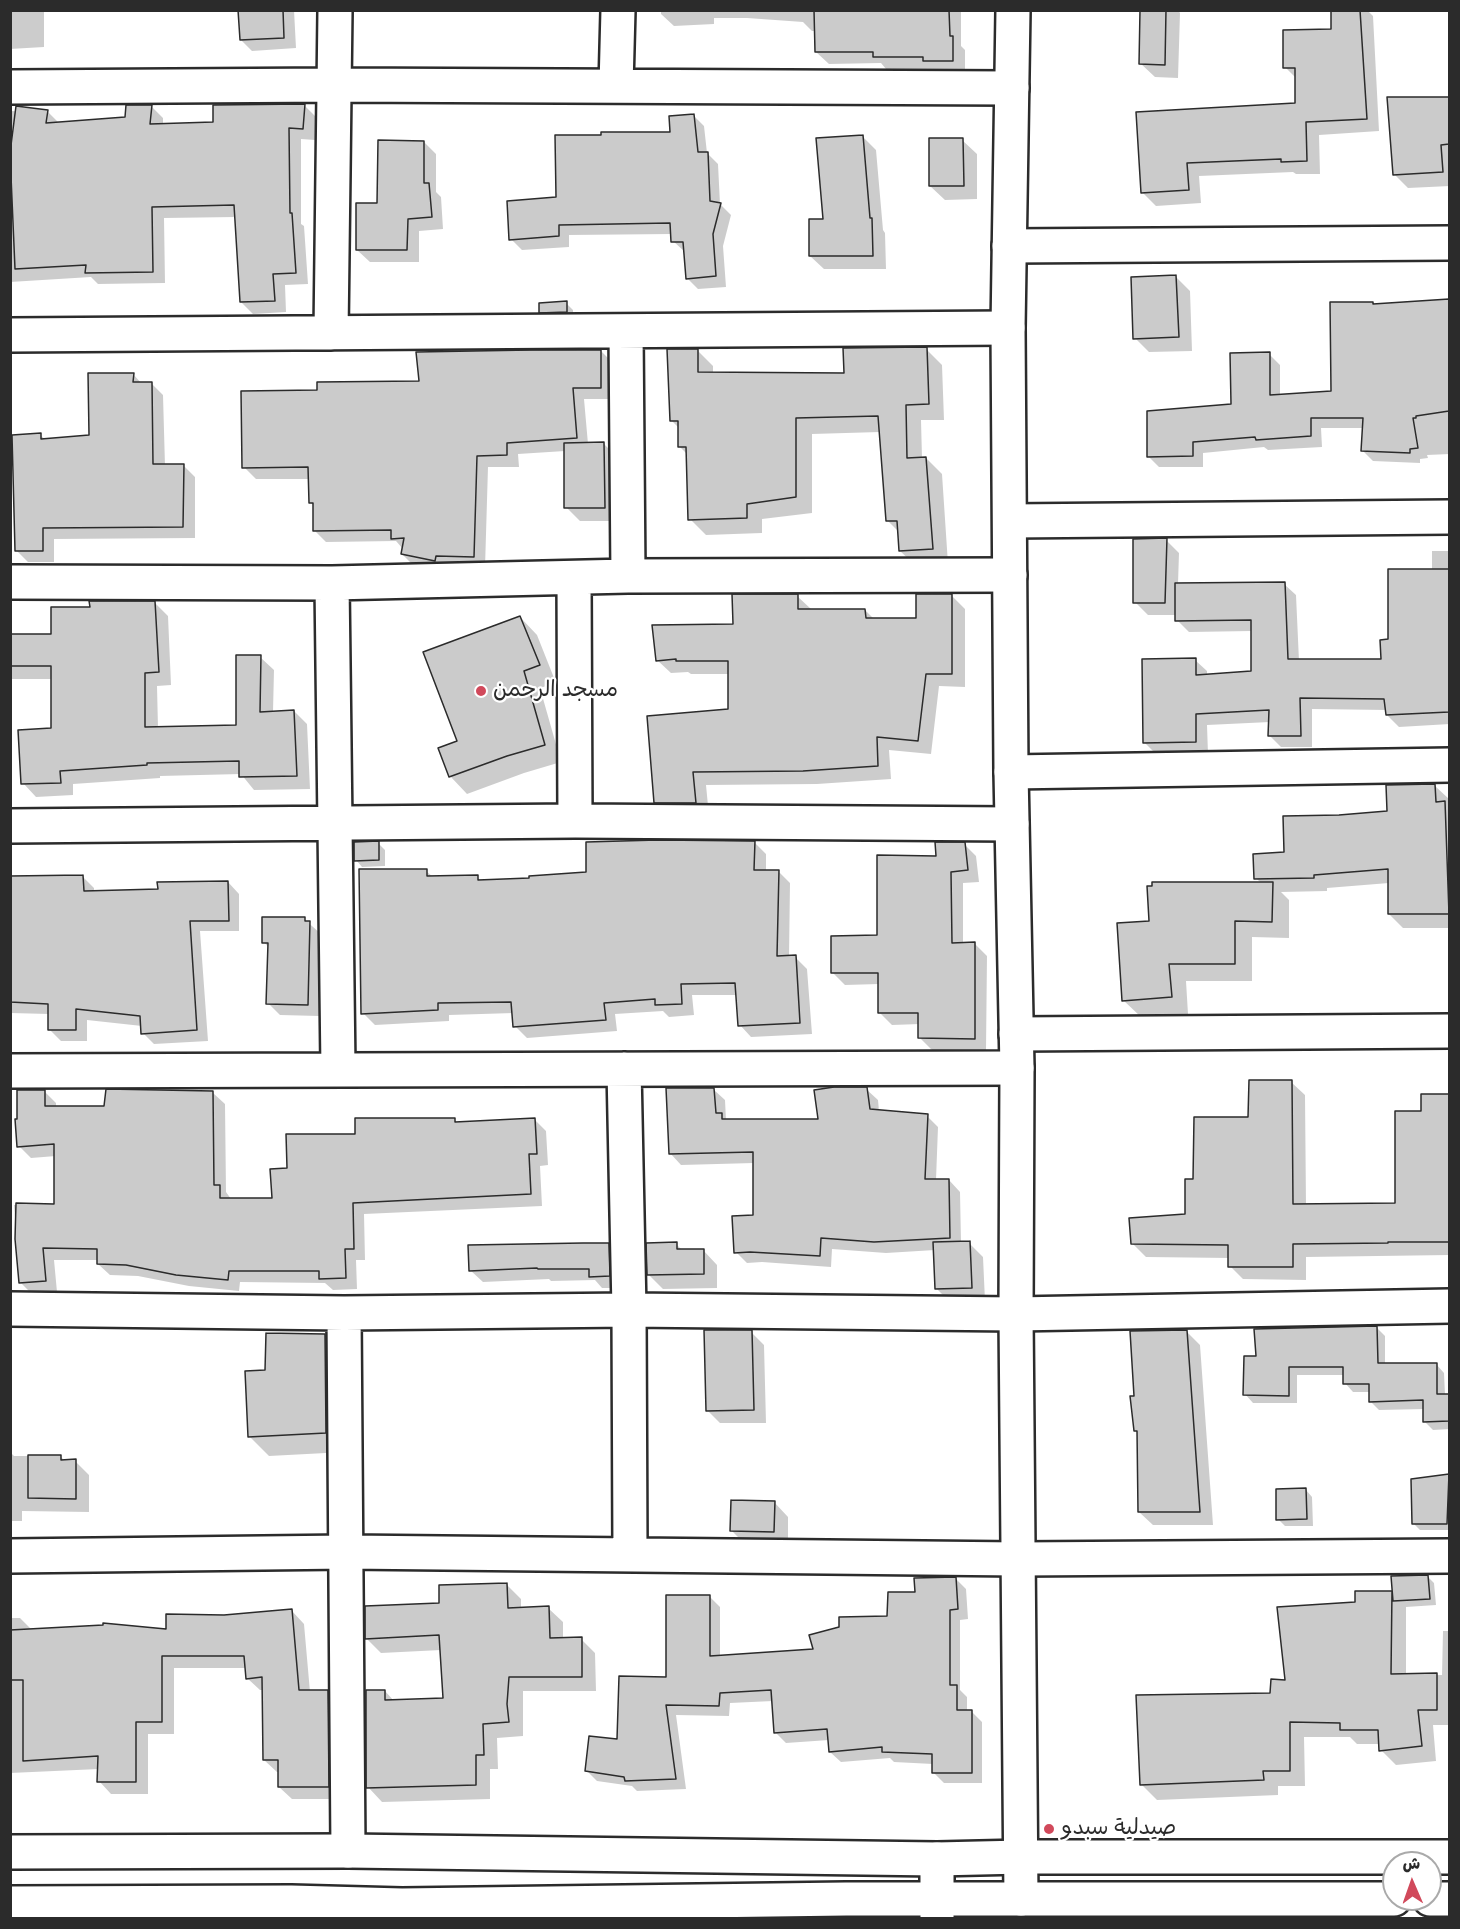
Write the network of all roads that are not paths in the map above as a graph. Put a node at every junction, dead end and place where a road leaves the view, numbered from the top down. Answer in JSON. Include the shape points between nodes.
{"nodes":[{"id":1,"x":335,"y":10,"type":"edge"},
{"id":2,"x":618,"y":10,"type":"edge"},
{"id":3,"x":1013,"y":10,"type":"edge"},
{"id":4,"x":335,"y":85,"type":"junction"},
{"id":5,"x":616,"y":86,"type":"junction"},
{"id":6,"x":10,"y":87,"type":"edge"},
{"id":7,"x":1012,"y":88,"type":"junction"},
{"id":8,"x":1449,"y":243,"type":"edge"},
{"id":9,"x":1009,"y":246,"type":"junction"},
{"id":10,"x":1008,"y":328,"type":"junction"},
{"id":11,"x":626,"y":331,"type":"junction"},
{"id":12,"x":331,"y":333,"type":"junction"},
{"id":13,"x":10,"y":335,"type":"edge"},
{"id":14,"x":1449,"y":517,"type":"edge"},
{"id":15,"x":1010,"y":521,"type":"junction"},
{"id":16,"x":1010,"y":575,"type":"junction"},
{"id":17,"x":628,"y":576,"type":"junction"},
{"id":18,"x":574,"y":578,"type":"junction"},
{"id":19,"x":10,"y":582,"type":"edge"},
{"id":20,"x":333,"y":583,"type":"junction"},
{"id":21,"x":1449,"y":765,"type":"edge"},
{"id":22,"x":1011,"y":772,"type":"junction"},
{"id":23,"x":575,"y":821,"type":"junction"},
{"id":24,"x":337,"y":822,"type":"junction"},
{"id":25,"x":1012,"y":824,"type":"junction"},
{"id":26,"x":10,"y":826,"type":"edge"},
{"id":27,"x":1449,"y":1031,"type":"edge"},
{"id":28,"x":1016,"y":1034,"type":"junction"},
{"id":29,"x":1017,"y":1068,"type":"junction"},
{"id":30,"x":338,"y":1069,"type":"junction"},
{"id":31,"x":624,"y":1069,"type":"junction"},
{"id":32,"x":10,"y":1071,"type":"edge"},
{"id":33,"x":1449,"y":1306,"type":"edge"},
{"id":34,"x":10,"y":1308,"type":"edge"},
{"id":35,"x":629,"y":1310,"type":"junction"},
{"id":36,"x":344,"y":1313,"type":"junction"},
{"id":37,"x":1016,"y":1314,"type":"junction"},
{"id":38,"x":347,"y":1552,"type":"junction"},
{"id":39,"x":630,"y":1554,"type":"junction"},
{"id":40,"x":1449,"y":1556,"type":"edge"},
{"id":41,"x":10,"y":1557,"type":"edge"},
{"id":42,"x":1019,"y":1559,"type":"junction"},
{"id":43,"x":348,"y":1851,"type":"junction"},
{"id":44,"x":10,"y":1852,"type":"edge"},
{"id":45,"x":1022,"y":1857,"type":"junction"},
{"id":46,"x":1449,"y":1857,"type":"edge"},
{"id":47,"x":937,"y":1859,"type":"junction"},
{"id":48,"x":1021,"y":1899,"type":"junction"},
{"id":49,"x":1382,"y":1899,"type":"edge"},
{"id":50,"x":10,"y":1903,"type":"edge"},
{"id":51,"x":937,"y":1910,"type":"edge"},
{"id":52,"x":402,"y":1912,"type":"edge"}],
"edges":[{"from":1,"to":4,"type":"street"},
{"from":2,"to":5,"type":"street"},
{"from":3,"to":7,"type":"street"},
{"from":4,"to":5,"type":"street"},
{"from":4,"to":6,"type":"street"},
{"from":4,"to":12,"type":"street"},
{"from":5,"to":7,"type":"street"},
{"from":7,"to":9,"type":"street"},
{"from":8,"to":9,"type":"street"},
{"from":9,"to":10,"type":"street"},
{"from":10,"to":11,"type":"street"},
{"from":10,"to":15,"type":"street"},
{"from":11,"to":12,"type":"street"},
{"from":11,"to":17,"type":"street"},
{"from":12,"to":13,"type":"street"},
{"from":14,"to":15,"type":"street"},
{"from":15,"to":16,"type":"street"},
{"from":16,"to":17,"type":"street"},
{"from":16,"to":22,"type":"street"},
{"from":17,"to":18,"type":"street"},
{"from":18,"to":20,"type":"street"},
{"from":18,"to":23,"type":"street"},
{"from":19,"to":20,"type":"street"},
{"from":20,"to":24,"type":"street"},
{"from":21,"to":22,"type":"street"},
{"from":22,"to":25,"type":"street"},
{"from":23,"to":24,"type":"street"},
{"from":23,"to":25,"type":"street"},
{"from":24,"to":26,"type":"street"},
{"from":24,"to":30,"type":"street"},
{"from":25,"to":28,"type":"street"},
{"from":27,"to":28,"type":"street"},
{"from":28,"to":29,"type":"street"},
{"from":29,"to":31,"type":"street"},
{"from":29,"to":37,"type":"street"},
{"from":30,"to":31,"type":"street"},
{"from":30,"to":32,"type":"street"},
{"from":31,"to":35,"type":"street"},
{"from":33,"to":37,"type":"street"},
{"from":34,"to":36,"type":"street"},
{"from":35,"to":36,"type":"street"},
{"from":35,"to":37,"type":"street"},
{"from":35,"to":39,"type":"street"},
{"from":36,"to":38,"type":"street"},
{"from":37,"to":42,"type":"street"},
{"from":38,"to":39,"type":"street"},
{"from":38,"to":41,"type":"street"},
{"from":38,"to":43,"type":"street"},
{"from":39,"to":42,"type":"street"},
{"from":40,"to":42,"type":"street"},
{"from":42,"to":45,"type":"street"},
{"from":43,"to":44,"type":"street"},
{"from":43,"to":47,"type":"street"},
{"from":45,"to":46,"type":"street"},
{"from":45,"to":47,"type":"street"},
{"from":45,"to":48,"type":"street"},
{"from":47,"to":51,"type":"street"},
{"from":48,"to":49,"type":"street"},
{"from":48,"to":51,"type":"street"},
{"from":50,"to":52,"type":"street","via":[[291,1902]]},
{"from":51,"to":52,"type":"street","via":[[846,1899]]}]}
